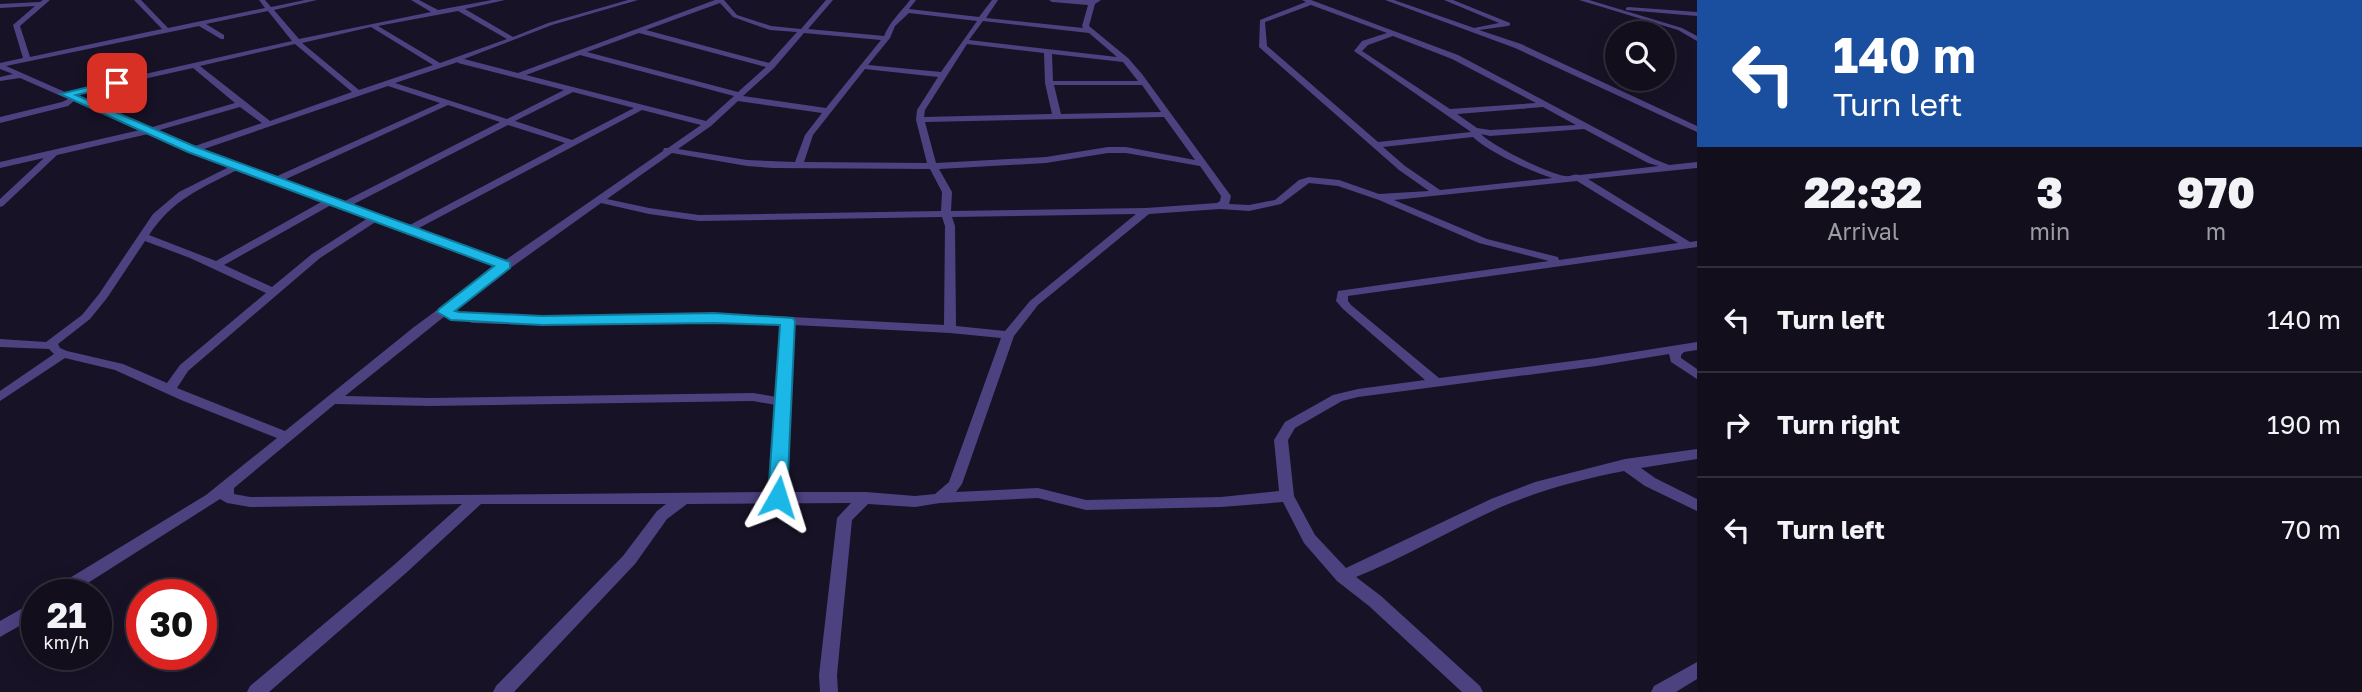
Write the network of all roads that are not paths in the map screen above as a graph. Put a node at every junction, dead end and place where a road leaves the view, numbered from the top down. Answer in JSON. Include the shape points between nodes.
{"nodes":[{"id":1,"x":137,"y":0,"type":"edge"},
{"id":2,"x":262,"y":0,"type":"edge"},
{"id":3,"x":314,"y":0,"type":"edge"},
{"id":4,"x":414,"y":0,"type":"edge"},
{"id":5,"x":502,"y":0,"type":"edge"},
{"id":6,"x":635,"y":0,"type":"edge"},
{"id":7,"x":721,"y":0,"type":"edge"},
{"id":8,"x":830,"y":0,"type":"edge"},
{"id":9,"x":913,"y":0,"type":"edge"},
{"id":10,"x":995,"y":0,"type":"edge"},
{"id":11,"x":1052,"y":0,"type":"edge"},
{"id":12,"x":1388,"y":0,"type":"edge"},
{"id":13,"x":1447,"y":0,"type":"edge"},
{"id":14,"x":1581,"y":0,"type":"edge"},
{"id":15,"x":44,"y":2,"type":"edge"},
{"id":16,"x":1095,"y":2,"type":"edge"},
{"id":17,"x":1308,"y":2,"type":"edge"},
{"id":18,"x":0,"y":6,"type":"edge"},
{"id":19,"x":271,"y":8,"type":"junction"},
{"id":20,"x":458,"y":8,"type":"junction"},
{"id":21,"x":1616,"y":9,"type":"junction"},
{"id":22,"x":436,"y":12,"type":"junction"},
{"id":23,"x":906,"y":12,"type":"junction"},
{"id":24,"x":1697,"y":13,"type":"edge"},
{"id":25,"x":980,"y":20,"type":"junction"},
{"id":26,"x":199,"y":23,"type":"junction"},
{"id":27,"x":372,"y":25,"type":"junction"},
{"id":28,"x":1471,"y":29,"type":"junction"},
{"id":29,"x":166,"y":30,"type":"junction"},
{"id":30,"x":640,"y":31,"type":"junction"},
{"id":31,"x":804,"y":32,"type":"junction"},
{"id":32,"x":1090,"y":32,"type":"junction"},
{"id":33,"x":1395,"y":33,"type":"junction"},
{"id":34,"x":221,"y":37,"type":"dead end"},
{"id":35,"x":512,"y":38,"type":"junction"},
{"id":36,"x":886,"y":38,"type":"junction"},
{"id":37,"x":1697,"y":39,"type":"edge"},
{"id":38,"x":966,"y":42,"type":"junction"},
{"id":39,"x":297,"y":43,"type":"junction"},
{"id":40,"x":1048,"y":52,"type":"junction"},
{"id":41,"x":582,"y":53,"type":"junction"},
{"id":42,"x":27,"y":58,"type":"junction"},
{"id":43,"x":1125,"y":60,"type":"junction"},
{"id":44,"x":453,"y":61,"type":"junction"},
{"id":45,"x":194,"y":65,"type":"junction"},
{"id":46,"x":438,"y":65,"type":"junction"},
{"id":47,"x":0,"y":66,"type":"edge"},
{"id":48,"x":771,"y":66,"type":"junction"},
{"id":49,"x":863,"y":67,"type":"junction"},
{"id":50,"x":21,"y":75,"type":"junction"},
{"id":51,"x":520,"y":75,"type":"junction"},
{"id":52,"x":944,"y":75,"type":"junction"},
{"id":53,"x":0,"y":79,"type":"edge"},
{"id":54,"x":387,"y":83,"type":"junction"},
{"id":55,"x":1049,"y":83,"type":"junction"},
{"id":56,"x":1143,"y":83,"type":"junction"},
{"id":57,"x":572,"y":89,"type":"junction"},
{"id":58,"x":358,"y":93,"type":"junction"},
{"id":59,"x":69,"y":96,"type":"junction"},
{"id":60,"x":738,"y":97,"type":"junction"},
{"id":61,"x":446,"y":103,"type":"junction"},
{"id":62,"x":241,"y":104,"type":"junction"},
{"id":63,"x":1544,"y":105,"type":"junction"},
{"id":64,"x":641,"y":107,"type":"junction"},
{"id":65,"x":828,"y":111,"type":"junction"},
{"id":66,"x":1449,"y":112,"type":"junction"},
{"id":67,"x":1168,"y":114,"type":"junction"},
{"id":68,"x":1057,"y":116,"type":"junction"},
{"id":69,"x":0,"y":120,"type":"edge"},
{"id":70,"x":920,"y":120,"type":"junction"},
{"id":71,"x":508,"y":122,"type":"junction"},
{"id":72,"x":269,"y":124,"type":"junction"},
{"id":73,"x":708,"y":124,"type":"junction"},
{"id":74,"x":1585,"y":127,"type":"junction"},
{"id":75,"x":1697,"y":128,"type":"edge"},
{"id":76,"x":148,"y":131,"type":"junction"},
{"id":77,"x":1476,"y":132,"type":"junction"},
{"id":78,"x":570,"y":142,"type":"junction"},
{"id":79,"x":1377,"y":145,"type":"junction"},
{"id":80,"x":192,"y":150,"type":"junction"},
{"id":81,"x":667,"y":150,"type":"junction"},
{"id":82,"x":54,"y":154,"type":"junction"},
{"id":83,"x":932,"y":164,"type":"junction"},
{"id":84,"x":1202,"y":164,"type":"junction"},
{"id":85,"x":0,"y":165,"type":"edge"},
{"id":86,"x":799,"y":165,"type":"junction"},
{"id":87,"x":1697,"y":165,"type":"edge"},
{"id":88,"x":237,"y":166,"type":"junction"},
{"id":89,"x":1672,"y":166,"type":"junction"},
{"id":90,"x":1571,"y":178,"type":"junction"},
{"id":91,"x":277,"y":180,"type":"junction"},
{"id":92,"x":1439,"y":194,"type":"junction"},
{"id":93,"x":1378,"y":197,"type":"junction"},
{"id":94,"x":332,"y":200,"type":"junction"},
{"id":95,"x":600,"y":200,"type":"junction"},
{"id":96,"x":0,"y":205,"type":"edge"},
{"id":97,"x":345,"y":205,"type":"junction"},
{"id":98,"x":1220,"y":206,"type":"junction"},
{"id":99,"x":946,"y":214,"type":"junction"},
{"id":100,"x":1131,"y":216,"type":"junction"},
{"id":101,"x":377,"y":217,"type":"junction"},
{"id":102,"x":409,"y":229,"type":"junction"},
{"id":103,"x":144,"y":237,"type":"junction"},
{"id":104,"x":1694,"y":247,"type":"edge"},
{"id":105,"x":1565,"y":261,"type":"junction"},
{"id":106,"x":217,"y":265,"type":"junction"},
{"id":107,"x":505,"y":265,"type":"junction"},
{"id":108,"x":274,"y":292,"type":"junction"},
{"id":109,"x":451,"y":315,"type":"junction"},
{"id":110,"x":788,"y":321,"type":"junction"},
{"id":111,"x":950,"y":329,"type":"junction"},
{"id":112,"x":1008,"y":335,"type":"junction"},
{"id":113,"x":0,"y":343,"type":"edge"},
{"id":114,"x":1697,"y":346,"type":"edge"},
{"id":115,"x":1680,"y":349,"type":"junction"},
{"id":116,"x":58,"y":350,"type":"junction"},
{"id":117,"x":1697,"y":375,"type":"edge"},
{"id":118,"x":1436,"y":383,"type":"junction"},
{"id":119,"x":170,"y":388,"type":"junction"},
{"id":120,"x":0,"y":397,"type":"edge"},
{"id":121,"x":331,"y":400,"type":"junction"},
{"id":122,"x":781,"y":402,"type":"junction"},
{"id":123,"x":287,"y":437,"type":"junction"},
{"id":124,"x":1697,"y":454,"type":"edge"},
{"id":125,"x":1625,"y":464,"type":"junction"},
{"id":126,"x":231,"y":494,"type":"junction"},
{"id":127,"x":1287,"y":496,"type":"junction"},
{"id":128,"x":778,"y":497,"type":"junction"},
{"id":129,"x":866,"y":497,"type":"junction"},
{"id":130,"x":684,"y":498,"type":"junction"},
{"id":131,"x":940,"y":498,"type":"junction"},
{"id":132,"x":476,"y":500,"type":"junction"},
{"id":133,"x":1697,"y":506,"type":"edge"},
{"id":134,"x":1343,"y":576,"type":"junction"},
{"id":135,"x":82,"y":579,"type":"edge"},
{"id":136,"x":21,"y":617,"type":"edge"},
{"id":137,"x":0,"y":629,"type":"edge"},
{"id":138,"x":1697,"y":670,"type":"edge"},
{"id":139,"x":256,"y":692,"type":"edge"},
{"id":140,"x":502,"y":692,"type":"edge"},
{"id":141,"x":829,"y":692,"type":"edge"},
{"id":142,"x":1474,"y":692,"type":"edge"},
{"id":143,"x":1660,"y":692,"type":"edge"}],
"edges":[{"from":1,"to":29,"type":"street"},
{"from":2,"to":19,"type":"street"},
{"from":3,"to":19,"type":"street"},
{"from":4,"to":22,"type":"street"},
{"from":5,"to":20,"type":"street"},
{"from":6,"to":35,"type":"street"},
{"from":7,"to":30,"type":"street"},
{"from":7,"to":31,"type":"street","via":[[735,16],[756,25]]},
{"from":8,"to":31,"type":"street"},
{"from":9,"to":23,"type":"street"},
{"from":10,"to":25,"type":"street"},
{"from":11,"to":16,"type":"street"},
{"from":12,"to":28,"type":"street"},
{"from":13,"to":28,"type":"street","via":[[1508,24]]},
{"from":14,"to":21,"type":"street"},
{"from":15,"to":18,"type":"street"},
{"from":15,"to":42,"type":"street","via":[[16,25]]},
{"from":16,"to":32,"type":"street","via":[[1085,19]]},
{"from":17,"to":33,"type":"street"},
{"from":17,"to":79,"type":"street","via":[[1262,21],[1262,47]]},
{"from":19,"to":26,"type":"street"},
{"from":19,"to":39,"type":"street"},
{"from":20,"to":22,"type":"street"},
{"from":20,"to":35,"type":"street"},
{"from":21,"to":24,"type":"street"},
{"from":21,"to":37,"type":"street"},
{"from":22,"to":27,"type":"street"},
{"from":23,"to":25,"type":"street"},
{"from":23,"to":36,"type":"street"},
{"from":25,"to":32,"type":"street"},
{"from":25,"to":38,"type":"street"},
{"from":26,"to":29,"type":"street"},
{"from":26,"to":34,"type":"street"},
{"from":27,"to":39,"type":"street"},
{"from":27,"to":46,"type":"street"},
{"from":28,"to":75,"type":"street"},
{"from":29,"to":42,"type":"street"},
{"from":30,"to":41,"type":"street"},
{"from":30,"to":48,"type":"street"},
{"from":31,"to":36,"type":"street"},
{"from":31,"to":48,"type":"street"},
{"from":32,"to":43,"type":"street"},
{"from":33,"to":63,"type":"street","via":[[1455,57]]},
{"from":33,"to":66,"type":"street","via":[[1364,43],[1358,51]]},
{"from":35,"to":44,"type":"street"},
{"from":36,"to":49,"type":"street"},
{"from":38,"to":40,"type":"street"},
{"from":38,"to":52,"type":"street"},
{"from":39,"to":45,"type":"street"},
{"from":39,"to":58,"type":"street"},
{"from":40,"to":43,"type":"street"},
{"from":40,"to":55,"type":"street"},
{"from":41,"to":51,"type":"street"},
{"from":41,"to":60,"type":"street"},
{"from":42,"to":47,"type":"street"},
{"from":43,"to":56,"type":"street"},
{"from":44,"to":46,"type":"street"},
{"from":44,"to":51,"type":"street"},
{"from":45,"to":59,"type":"street"},
{"from":45,"to":62,"type":"street"},
{"from":46,"to":54,"type":"street"},
{"from":47,"to":50,"type":"street"},
{"from":48,"to":60,"type":"street"},
{"from":49,"to":52,"type":"street"},
{"from":49,"to":65,"type":"street"},
{"from":50,"to":53,"type":"street"},
{"from":50,"to":59,"type":"street"},
{"from":51,"to":57,"type":"street"},
{"from":52,"to":70,"type":"street","via":[[921,110]]},
{"from":54,"to":58,"type":"street"},
{"from":54,"to":61,"type":"street"},
{"from":55,"to":56,"type":"street"},
{"from":55,"to":68,"type":"street"},
{"from":56,"to":67,"type":"street"},
{"from":57,"to":64,"type":"street"},
{"from":57,"to":71,"type":"street"},
{"from":58,"to":72,"type":"street"},
{"from":59,"to":69,"type":"street","via":[[65,104]]},
{"from":59,"to":76,"type":"street"},
{"from":60,"to":65,"type":"street"},
{"from":60,"to":73,"type":"street"},
{"from":61,"to":71,"type":"street"},
{"from":61,"to":91,"type":"street"},
{"from":62,"to":72,"type":"street"},
{"from":62,"to":76,"type":"street"},
{"from":63,"to":66,"type":"street"},
{"from":63,"to":74,"type":"street"},
{"from":64,"to":73,"type":"street"},
{"from":64,"to":78,"type":"street"},
{"from":65,"to":86,"type":"street","via":[[809,135]]},
{"from":66,"to":77,"type":"street"},
{"from":67,"to":68,"type":"street"},
{"from":67,"to":84,"type":"street"},
{"from":68,"to":70,"type":"street"},
{"from":70,"to":83,"type":"street"},
{"from":71,"to":78,"type":"street"},
{"from":71,"to":97,"type":"street"},
{"from":72,"to":80,"type":"street"},
{"from":73,"to":81,"type":"street"},
{"from":74,"to":77,"type":"street"},
{"from":74,"to":89,"type":"street","via":[[1651,161]]},
{"from":76,"to":80,"type":"street"},
{"from":76,"to":82,"type":"street"},
{"from":77,"to":79,"type":"street"},
{"from":77,"to":90,"type":"street","via":[[1483,141],[1537,170]]},
{"from":78,"to":102,"type":"street"},
{"from":79,"to":92,"type":"street"},
{"from":80,"to":88,"type":"street"},
{"from":81,"to":86,"type":"street","via":[[747,163]]},
{"from":81,"to":95,"type":"street"},
{"from":82,"to":85,"type":"street"},
{"from":82,"to":96,"type":"street"},
{"from":83,"to":84,"type":"street","via":[[1028,162],[1126,150]]},
{"from":83,"to":86,"type":"street"},
{"from":83,"to":99,"type":"street","via":[[947,192]]},
{"from":84,"to":98,"type":"street","via":[[1226,196]]},
{"from":87,"to":89,"type":"street"},
{"from":88,"to":91,"type":"street"},
{"from":88,"to":103,"type":"street","via":[[182,194],[157,216]]},
{"from":89,"to":90,"type":"street"},
{"from":90,"to":92,"type":"street"},
{"from":90,"to":104,"type":"street"},
{"from":91,"to":94,"type":"street"},
{"from":92,"to":93,"type":"street"},
{"from":93,"to":98,"type":"street","via":[[1339,183],[1309,180],[1278,202],[1248,208]]},
{"from":93,"to":105,"type":"street","via":[[1483,241]]},
{"from":94,"to":97,"type":"street"},
{"from":94,"to":106,"type":"street"},
{"from":95,"to":99,"type":"street","via":[[699,218]]},
{"from":95,"to":107,"type":"street"},
{"from":97,"to":101,"type":"street"},
{"from":98,"to":100,"type":"street"},
{"from":99,"to":100,"type":"street"},
{"from":99,"to":111,"type":"street","via":[[950,226]]},
{"from":100,"to":112,"type":"street","via":[[1034,303]]},
{"from":101,"to":102,"type":"street"},
{"from":101,"to":108,"type":"street","via":[[316,256]]},
{"from":102,"to":107,"type":"street"},
{"from":103,"to":106,"type":"street"},
{"from":103,"to":116,"type":"street","via":[[86,317],[51,343]]},
{"from":104,"to":105,"type":"street"},
{"from":105,"to":118,"type":"street","via":[[1340,295],[1347,307]]},
{"from":106,"to":108,"type":"street"},
{"from":107,"to":109,"type":"street"},
{"from":108,"to":119,"type":"street","via":[[184,368]]},
{"from":109,"to":110,"type":"street","via":[[542,321]]},
{"from":109,"to":121,"type":"street","via":[[433,320]]},
{"from":110,"to":111,"type":"street"},
{"from":110,"to":122,"type":"street"},
{"from":111,"to":112,"type":"street"},
{"from":112,"to":131,"type":"street","via":[[955,484]]},
{"from":113,"to":116,"type":"street"},
{"from":114,"to":115,"type":"street"},
{"from":115,"to":117,"type":"street","via":[[1675,359]]},
{"from":115,"to":118,"type":"street"},
{"from":116,"to":119,"type":"street","via":[[119,367]]},
{"from":116,"to":120,"type":"street"},
{"from":118,"to":127,"type":"street","via":[[1338,398],[1290,425],[1281,440]]},
{"from":119,"to":123,"type":"street"},
{"from":121,"to":122,"type":"street","via":[[753,397]]},
{"from":121,"to":123,"type":"street"},
{"from":122,"to":128,"type":"street"},
{"from":123,"to":126,"type":"street"},
{"from":124,"to":125,"type":"street"},
{"from":125,"to":133,"type":"street"},
{"from":125,"to":134,"type":"street","via":[[1518,494]]},
{"from":126,"to":132,"type":"street"},
{"from":126,"to":135,"type":"street","via":[[196,509]]},
{"from":127,"to":131,"type":"street","via":[[1086,505],[1038,494]]},
{"from":127,"to":134,"type":"street","via":[[1309,539]]},
{"from":128,"to":129,"type":"street"},
{"from":128,"to":130,"type":"street"},
{"from":129,"to":131,"type":"street"},
{"from":129,"to":141,"type":"street","via":[[845,518]]},
{"from":130,"to":132,"type":"street"},
{"from":130,"to":140,"type":"street","via":[[663,515],[629,560]]},
{"from":132,"to":139,"type":"street"},
{"from":134,"to":142,"type":"street"},
{"from":136,"to":137,"type":"street"},
{"from":138,"to":143,"type":"street"}]}
